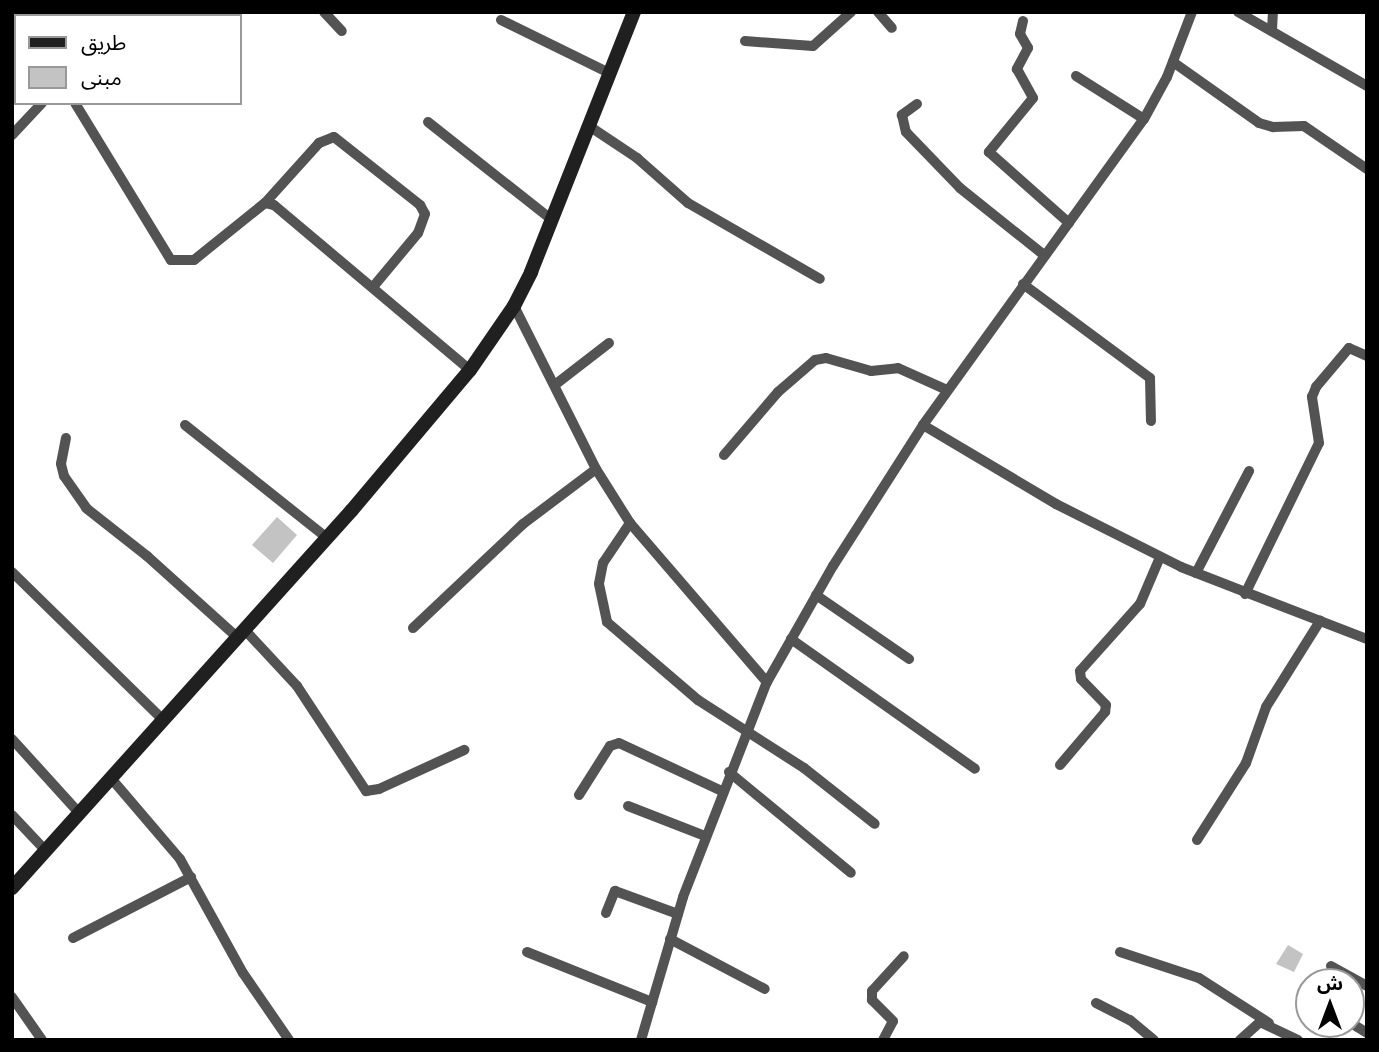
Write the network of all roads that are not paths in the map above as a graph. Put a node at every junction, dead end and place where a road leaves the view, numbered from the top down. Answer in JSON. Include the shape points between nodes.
{"nodes":[{"id":1,"x":324,"y":12,"type":"edge"},
{"id":2,"x":634,"y":12,"type":"edge"},
{"id":3,"x":850,"y":12,"type":"edge"},
{"id":4,"x":877,"y":12,"type":"edge"},
{"id":5,"x":1192,"y":12,"type":"edge"},
{"id":6,"x":1238,"y":12,"type":"edge"},
{"id":7,"x":1273,"y":12,"type":"edge"},
{"id":8,"x":501,"y":20,"type":"dead end"},
{"id":9,"x":1023,"y":20,"type":"dead end"},
{"id":10,"x":892,"y":28,"type":"dead end"},
{"id":11,"x":1272,"y":30,"type":"junction"},
{"id":12,"x":342,"y":31,"type":"dead end"},
{"id":13,"x":745,"y":41,"type":"dead end"},
{"id":14,"x":1173,"y":62,"type":"junction"},
{"id":15,"x":609,"y":74,"type":"junction"},
{"id":16,"x":1076,"y":76,"type":"dead end"},
{"id":17,"x":1367,"y":86,"type":"edge"},
{"id":18,"x":917,"y":104,"type":"dead end"},
{"id":19,"x":40,"y":105,"type":"edge"},
{"id":20,"x":76,"y":105,"type":"edge"},
{"id":21,"x":1144,"y":119,"type":"junction"},
{"id":22,"x":428,"y":122,"type":"dead end"},
{"id":23,"x":589,"y":127,"type":"junction"},
{"id":24,"x":12,"y":135,"type":"edge"},
{"id":25,"x":1367,"y":169,"type":"edge"},
{"id":26,"x":265,"y":203,"type":"junction"},
{"id":27,"x":552,"y":220,"type":"junction"},
{"id":28,"x":1069,"y":223,"type":"junction"},
{"id":29,"x":1044,"y":255,"type":"junction"},
{"id":30,"x":820,"y":279,"type":"dead end"},
{"id":31,"x":1023,"y":284,"type":"junction"},
{"id":32,"x":373,"y":287,"type":"junction"},
{"id":33,"x":514,"y":306,"type":"junction"},
{"id":34,"x":608,"y":343,"type":"dead end"},
{"id":35,"x":1367,"y":356,"type":"edge"},
{"id":36,"x":470,"y":370,"type":"junction"},
{"id":37,"x":556,"y":384,"type":"junction"},
{"id":38,"x":947,"y":390,"type":"junction"},
{"id":39,"x":1151,"y":421,"type":"dead end"},
{"id":40,"x":185,"y":425,"type":"dead end"},
{"id":41,"x":923,"y":425,"type":"junction"},
{"id":42,"x":66,"y":439,"type":"dead end"},
{"id":43,"x":724,"y":455,"type":"dead end"},
{"id":44,"x":596,"y":469,"type":"junction"},
{"id":45,"x":1248,"y":471,"type":"dead end"},
{"id":46,"x":630,"y":523,"type":"junction"},
{"id":47,"x":327,"y":538,"type":"junction"},
{"id":48,"x":1160,"y":557,"type":"junction"},
{"id":49,"x":12,"y":572,"type":"edge"},
{"id":50,"x":1196,"y":573,"type":"junction"},
{"id":51,"x":1245,"y":594,"type":"junction"},
{"id":52,"x":816,"y":595,"type":"junction"},
{"id":53,"x":1320,"y":621,"type":"junction"},
{"id":54,"x":414,"y":628,"type":"dead end"},
{"id":55,"x":240,"y":633,"type":"junction"},
{"id":56,"x":791,"y":639,"type":"junction"},
{"id":57,"x":1367,"y":639,"type":"edge"},
{"id":58,"x":909,"y":659,"type":"dead end"},
{"id":59,"x":767,"y":682,"type":"junction"},
{"id":60,"x":162,"y":719,"type":"junction"},
{"id":61,"x":747,"y":729,"type":"junction"},
{"id":62,"x":12,"y":739,"type":"edge"},
{"id":63,"x":464,"y":750,"type":"dead end"},
{"id":64,"x":1059,"y":765,"type":"dead end"},
{"id":65,"x":975,"y":769,"type":"dead end"},
{"id":66,"x":729,"y":772,"type":"junction"},
{"id":67,"x":110,"y":777,"type":"junction"},
{"id":68,"x":722,"y":791,"type":"junction"},
{"id":69,"x":579,"y":795,"type":"dead end"},
{"id":70,"x":628,"y":806,"type":"dead end"},
{"id":71,"x":79,"y":813,"type":"junction"},
{"id":72,"x":12,"y":815,"type":"edge"},
{"id":73,"x":875,"y":824,"type":"dead end"},
{"id":74,"x":705,"y":836,"type":"junction"},
{"id":75,"x":1196,"y":840,"type":"dead end"},
{"id":76,"x":46,"y":851,"type":"junction"},
{"id":77,"x":851,"y":873,"type":"dead end"},
{"id":78,"x":191,"y":877,"type":"junction"},
{"id":79,"x":12,"y":888,"type":"edge"},
{"id":80,"x":606,"y":914,"type":"dead end"},
{"id":81,"x":678,"y":914,"type":"junction"},
{"id":82,"x":73,"y":938,"type":"dead end"},
{"id":83,"x":670,"y":939,"type":"junction"},
{"id":84,"x":527,"y":952,"type":"dead end"},
{"id":85,"x":1120,"y":952,"type":"dead end"},
{"id":86,"x":904,"y":956,"type":"dead end"},
{"id":87,"x":1331,"y":966,"type":"dead end"},
{"id":88,"x":1367,"y":986,"type":"edge"},
{"id":89,"x":765,"y":989,"type":"dead end"},
{"id":90,"x":12,"y":996,"type":"edge"},
{"id":91,"x":652,"y":1002,"type":"junction"},
{"id":92,"x":1096,"y":1003,"type":"dead end"},
{"id":93,"x":1269,"y":1023,"type":"junction"},
{"id":94,"x":42,"y":1040,"type":"edge"},
{"id":95,"x":289,"y":1040,"type":"edge"},
{"id":96,"x":641,"y":1040,"type":"edge"},
{"id":97,"x":883,"y":1040,"type":"edge"},
{"id":98,"x":1154,"y":1040,"type":"edge"},
{"id":99,"x":1240,"y":1040,"type":"edge"},
{"id":100,"x":1298,"y":1040,"type":"edge"}],
"edges":[{"from":1,"to":12,"type":"street"},
{"from":2,"to":15,"type":"main road"},
{"from":3,"to":13,"type":"street","via":[[813,46]]},
{"from":4,"to":10,"type":"street"},
{"from":5,"to":14,"type":"street"},
{"from":6,"to":11,"type":"street"},
{"from":7,"to":11,"type":"street"},
{"from":8,"to":15,"type":"street"},
{"from":9,"to":28,"type":"street","via":[[1020,34],[1028,48],[1017,69],[1033,98],[989,152]]},
{"from":11,"to":17,"type":"street"},
{"from":14,"to":21,"type":"street"},
{"from":14,"to":25,"type":"street","via":[[1259,123],[1304,126]]},
{"from":15,"to":23,"type":"main road"},
{"from":16,"to":21,"type":"street"},
{"from":18,"to":29,"type":"street","via":[[902,115],[906,132],[960,188]]},
{"from":19,"to":24,"type":"street"},
{"from":20,"to":26,"type":"street","via":[[171,260],[194,260]]},
{"from":21,"to":28,"type":"street"},
{"from":22,"to":27,"type":"street"},
{"from":23,"to":27,"type":"main road"},
{"from":23,"to":30,"type":"street","via":[[637,159],[688,203]]},
{"from":26,"to":32,"type":"street","via":[[284,210]]},
{"from":26,"to":32,"type":"street","via":[[319,143],[334,136],[420,205],[425,214],[418,233]]},
{"from":27,"to":33,"type":"main road"},
{"from":28,"to":29,"type":"street"},
{"from":29,"to":31,"type":"street"},
{"from":31,"to":38,"type":"street"},
{"from":31,"to":39,"type":"street","via":[[1150,378]]},
{"from":32,"to":36,"type":"street"},
{"from":33,"to":36,"type":"main road"},
{"from":33,"to":37,"type":"street"},
{"from":34,"to":37,"type":"street"},
{"from":35,"to":51,"type":"street","via":[[1349,348],[1316,387],[1312,397],[1319,443]]},
{"from":36,"to":47,"type":"main road"},
{"from":37,"to":44,"type":"street"},
{"from":38,"to":41,"type":"street"},
{"from":38,"to":43,"type":"street","via":[[898,368],[871,371],[826,358],[815,360],[778,391]]},
{"from":40,"to":47,"type":"street"},
{"from":41,"to":48,"type":"street","via":[[1056,504]]},
{"from":41,"to":52,"type":"street"},
{"from":42,"to":55,"type":"street","via":[[61,464],[64,476],[86,508]]},
{"from":44,"to":46,"type":"street"},
{"from":44,"to":54,"type":"street","via":[[523,524]]},
{"from":45,"to":50,"type":"street"},
{"from":46,"to":59,"type":"street"},
{"from":46,"to":61,"type":"street","via":[[603,563],[599,584],[607,622],[698,700]]},
{"from":47,"to":55,"type":"main road"},
{"from":48,"to":50,"type":"street"},
{"from":48,"to":64,"type":"street","via":[[1139,604],[1080,671],[1081,679],[1106,705],[1105,712]]},
{"from":49,"to":60,"type":"street"},
{"from":50,"to":51,"type":"street"},
{"from":51,"to":53,"type":"street"},
{"from":52,"to":56,"type":"street"},
{"from":52,"to":58,"type":"street"},
{"from":53,"to":57,"type":"street"},
{"from":53,"to":75,"type":"street","via":[[1266,707],[1246,763]]},
{"from":55,"to":60,"type":"main road"},
{"from":55,"to":63,"type":"street","via":[[297,686],[366,791]]},
{"from":56,"to":59,"type":"street"},
{"from":56,"to":65,"type":"street"},
{"from":59,"to":61,"type":"street"},
{"from":60,"to":67,"type":"main road"},
{"from":61,"to":66,"type":"street"},
{"from":61,"to":73,"type":"street"},
{"from":62,"to":71,"type":"street"},
{"from":66,"to":68,"type":"street"},
{"from":66,"to":77,"type":"street"},
{"from":67,"to":71,"type":"main road"},
{"from":67,"to":78,"type":"street"},
{"from":68,"to":69,"type":"street","via":[[619,743],[610,746]]},
{"from":68,"to":74,"type":"street"},
{"from":70,"to":74,"type":"street"},
{"from":71,"to":76,"type":"main road"},
{"from":72,"to":76,"type":"street"},
{"from":74,"to":81,"type":"street"},
{"from":76,"to":79,"type":"main road"},
{"from":78,"to":82,"type":"street"},
{"from":78,"to":95,"type":"street","via":[[243,974]]},
{"from":80,"to":81,"type":"street","via":[[615,891]]},
{"from":81,"to":83,"type":"street"},
{"from":83,"to":89,"type":"street"},
{"from":83,"to":91,"type":"street"},
{"from":84,"to":91,"type":"street"},
{"from":85,"to":93,"type":"street","via":[[1199,978]]},
{"from":86,"to":97,"type":"street","via":[[872,991],[872,1000],[893,1021]]},
{"from":87,"to":88,"type":"street"},
{"from":90,"to":94,"type":"street"},
{"from":91,"to":96,"type":"street"},
{"from":92,"to":98,"type":"street"},
{"from":93,"to":99,"type":"street","via":[[1251,1027]]},
{"from":93,"to":100,"type":"street"}]}
